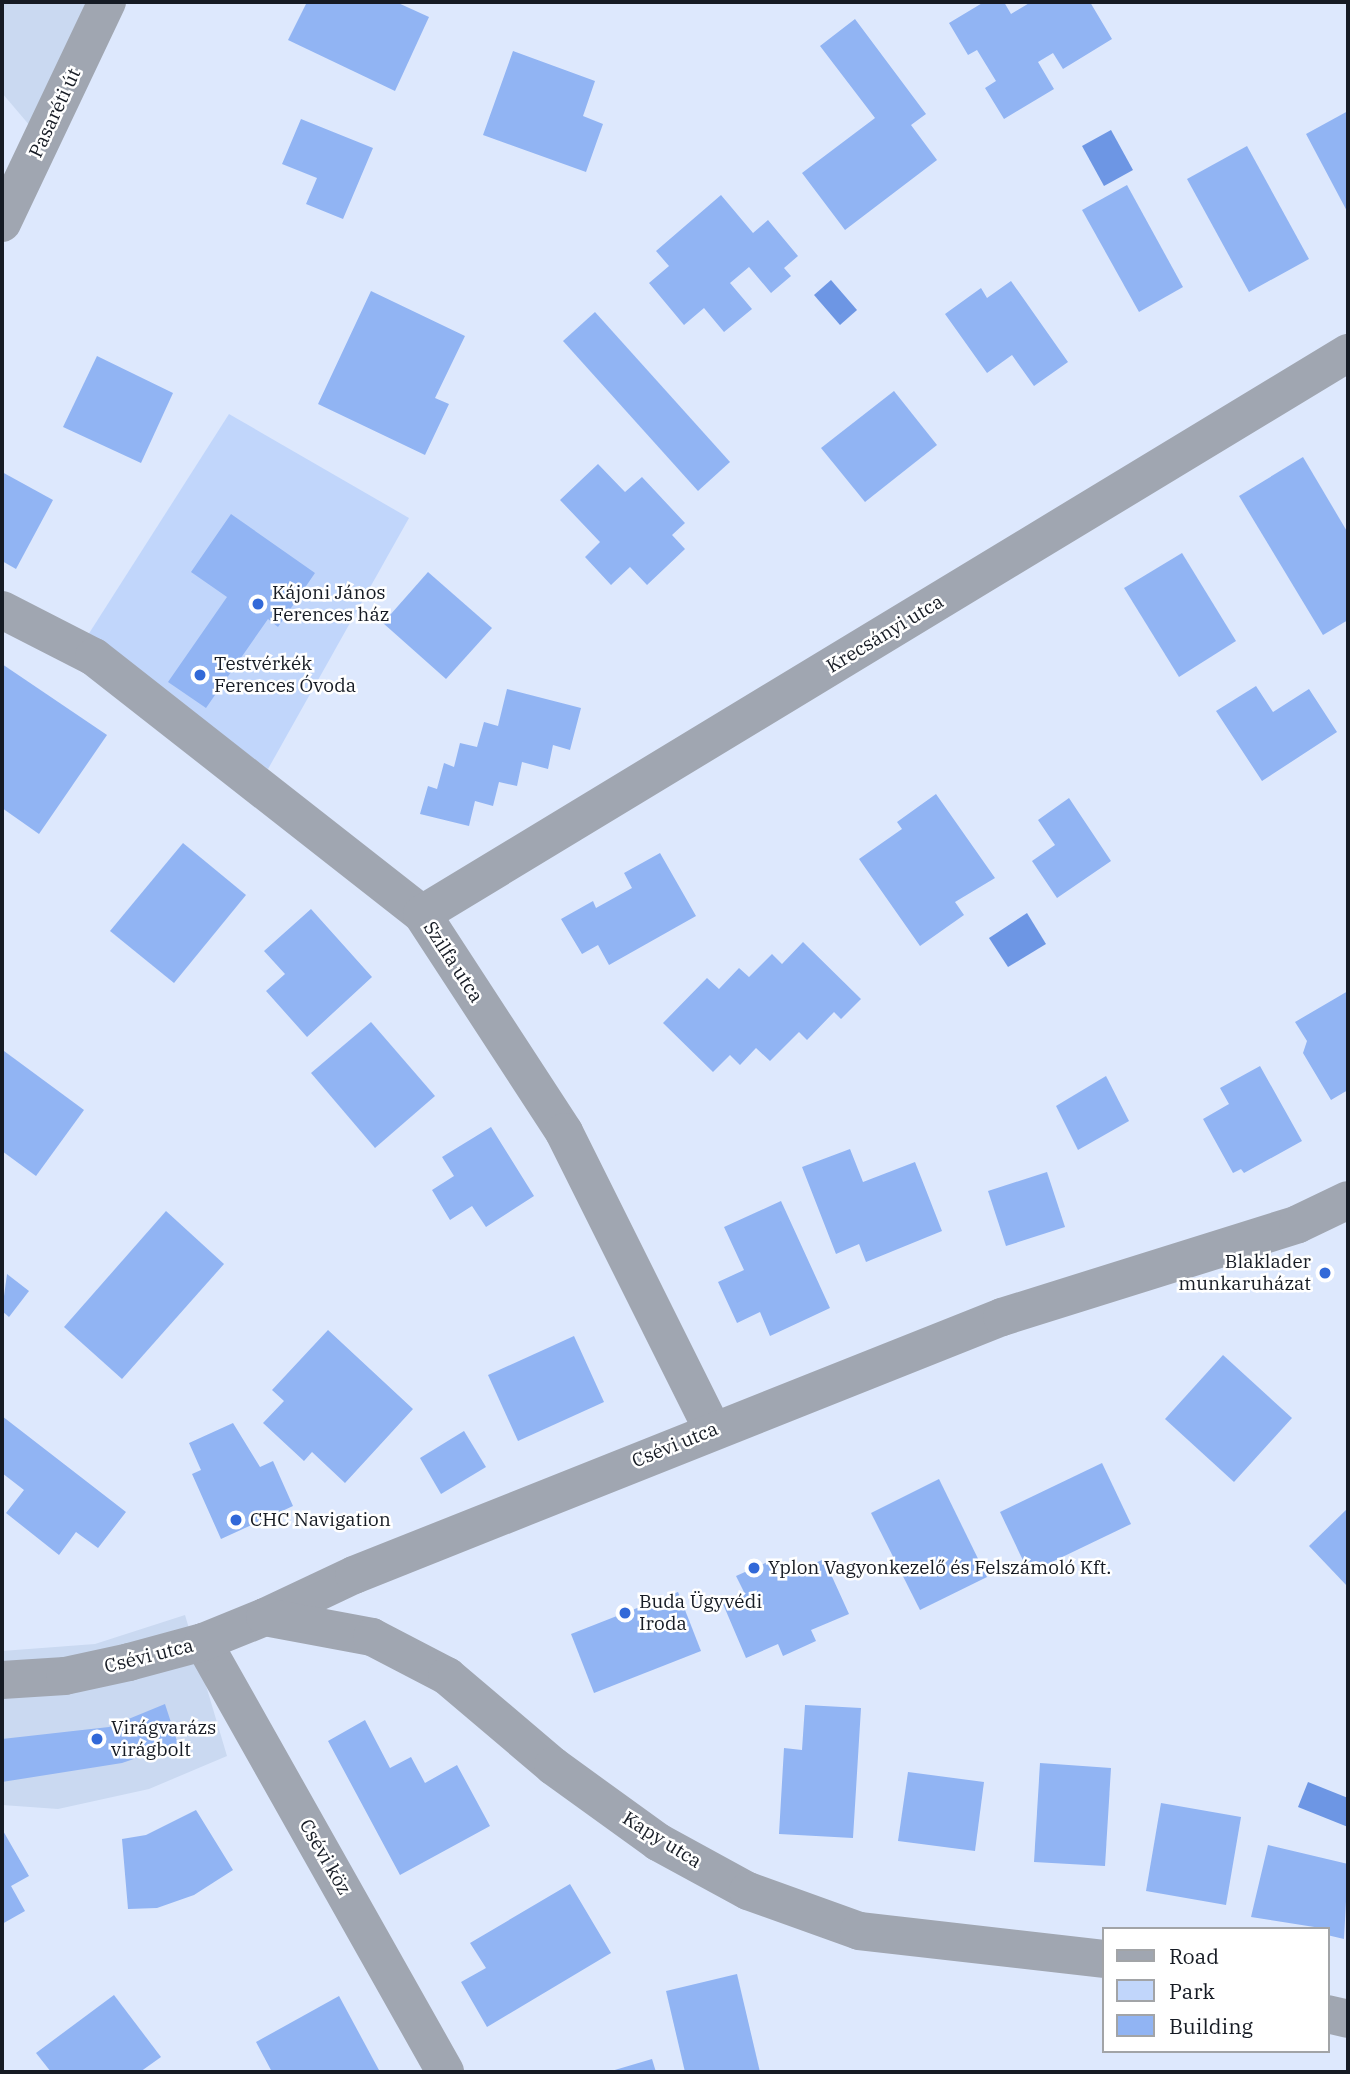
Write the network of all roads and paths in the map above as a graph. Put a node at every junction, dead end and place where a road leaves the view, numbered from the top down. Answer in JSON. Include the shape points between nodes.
{"nodes":[{"id":1,"x":107,"y":2,"type":"edge"},
{"id":2,"x":2,"y":223,"type":"edge"},
{"id":3,"x":1348,"y":353,"type":"edge"},
{"id":4,"x":2,"y":611,"type":"edge"},
{"id":5,"x":422,"y":914,"type":"junction"},
{"id":6,"x":1348,"y":1200,"type":"edge"},
{"id":7,"x":712,"y":1429,"type":"junction"},
{"id":8,"x":265,"y":1617,"type":"junction"},
{"id":9,"x":203,"y":1642,"type":"junction"},
{"id":10,"x":2,"y":1680,"type":"edge"},
{"id":11,"x":1102,"y":1959,"type":"edge"},
{"id":12,"x":1329,"y":2014,"type":"edge"},
{"id":13,"x":1348,"y":2019,"type":"edge"},
{"id":14,"x":445,"y":2072,"type":"edge"}],
"edges":[{"from":1,"to":2,"type":"street","name":"Pasaréti út"},
{"from":3,"to":5,"type":"street","name":"Krecsányi utca"},
{"from":4,"to":5,"type":"street","name":"Szilfa utca","via":[[93,657]]},
{"from":5,"to":7,"type":"street","name":"Szilfa utca","via":[[564,1132]]},
{"from":6,"to":7,"type":"street","name":"Csévi utca","via":[[1298,1224],[1002,1317]]},
{"from":7,"to":8,"type":"street","name":"Csévi utca","via":[[354,1575]]},
{"from":8,"to":9,"type":"street","name":"Csévi utca"},
{"from":8,"to":11,"type":"street","name":"Kapy utca","via":[[372,1636],[404,1649],[447,1676],[553,1766],[658,1842],[748,1891],[859,1931]]},
{"from":9,"to":10,"type":"street","name":"Csévi utca","via":[[65,1676]]},
{"from":9,"to":14,"type":"street","name":"Csévi köz"},
{"from":12,"to":13,"type":"street"}]}
